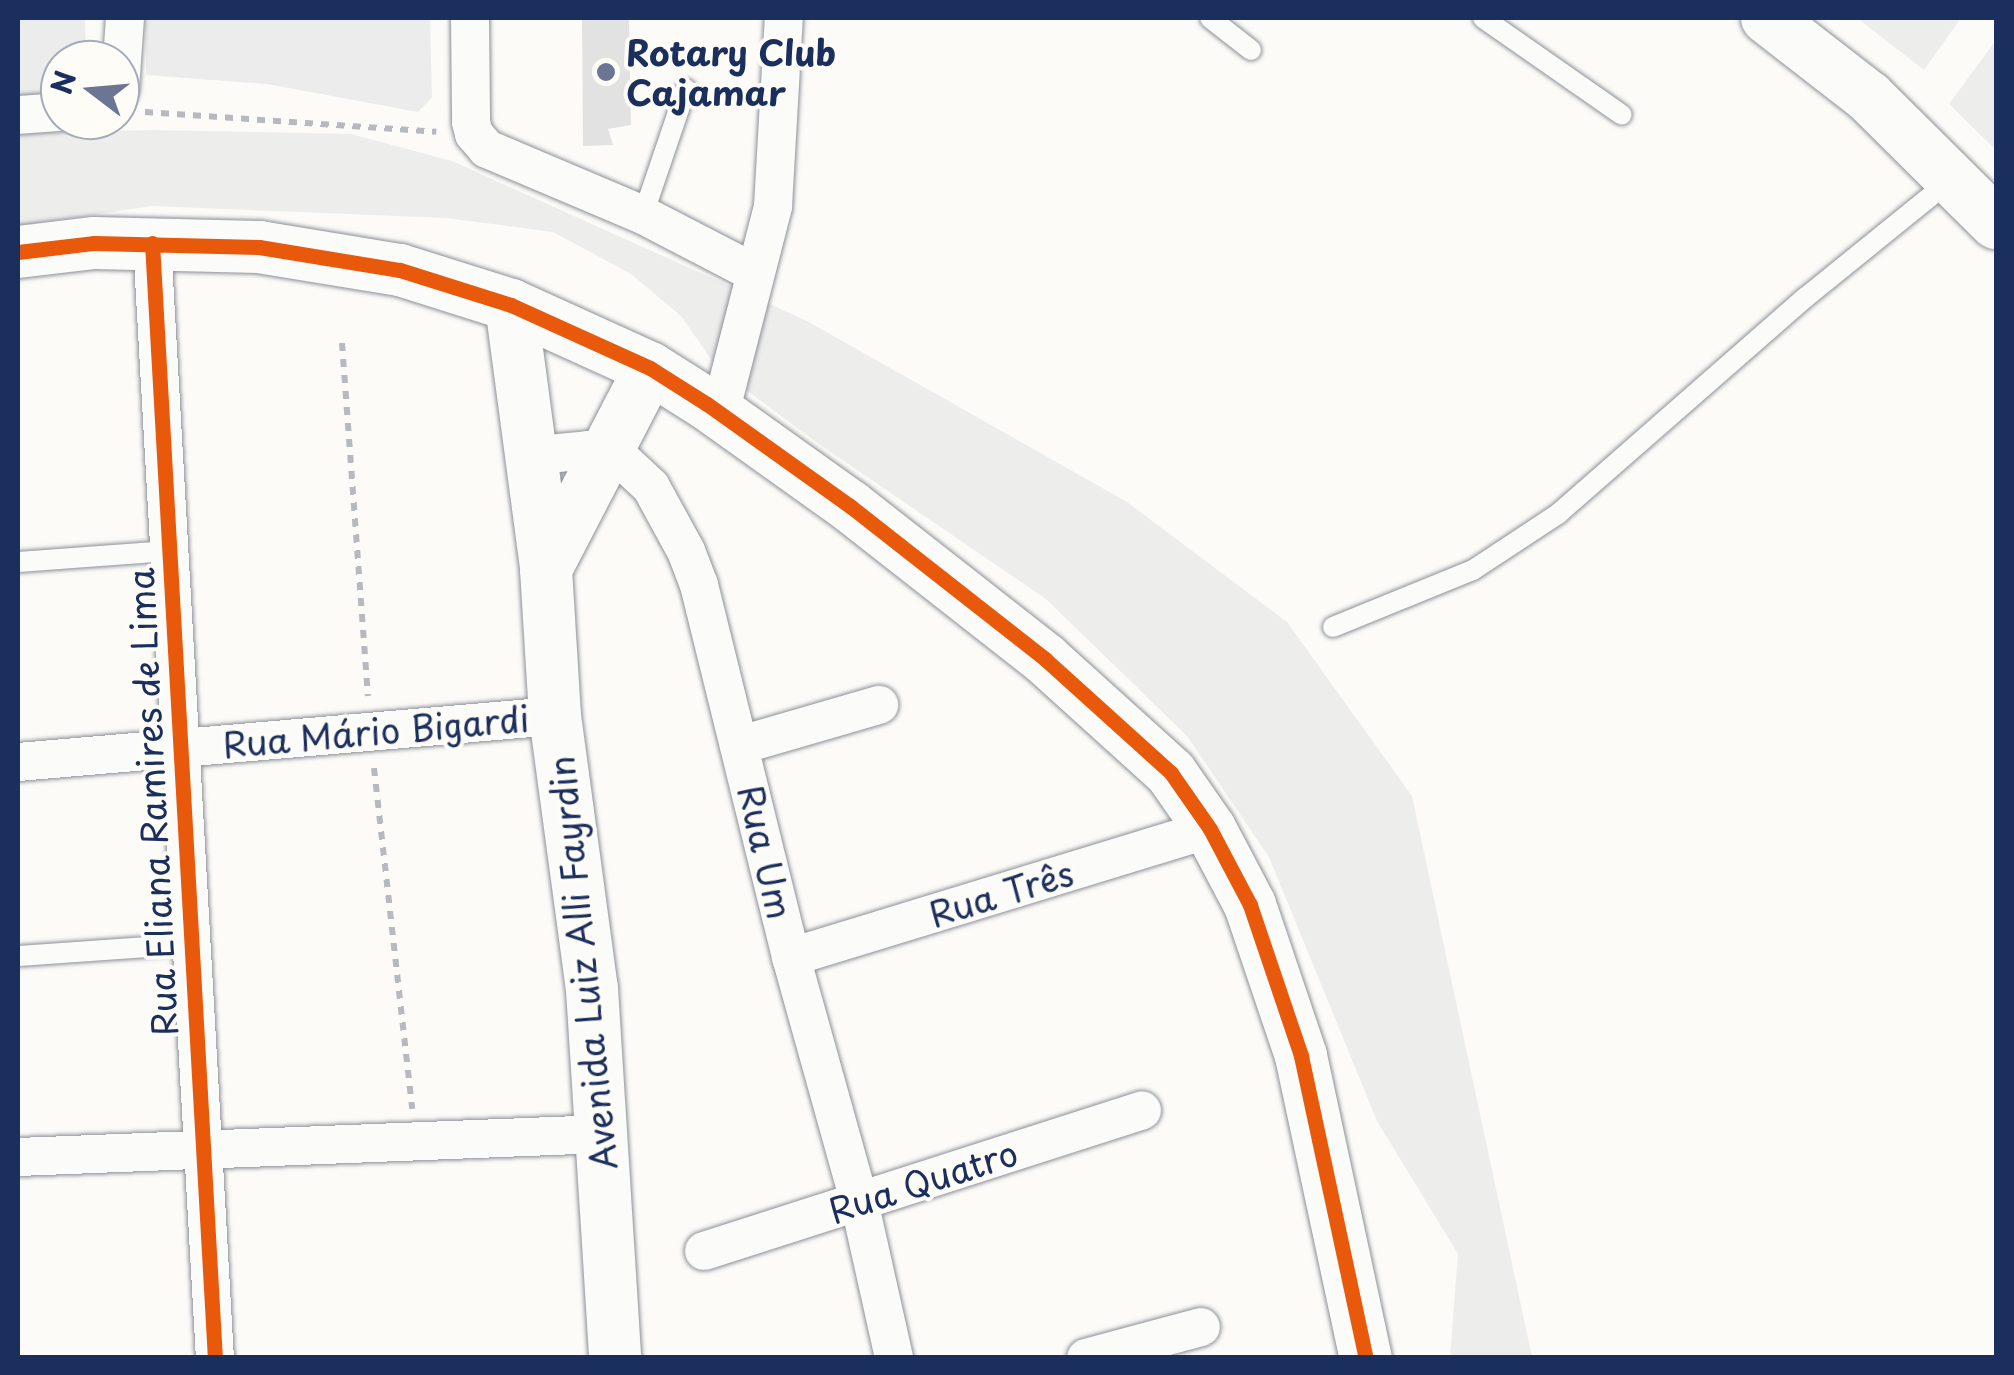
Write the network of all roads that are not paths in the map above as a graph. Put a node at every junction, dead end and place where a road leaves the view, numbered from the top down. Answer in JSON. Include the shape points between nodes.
{"nodes":[{"id":1,"x":470,"y":18,"type":"edge"},
{"id":2,"x":784,"y":18,"type":"edge"},
{"id":3,"x":1210,"y":18,"type":"edge"},
{"id":4,"x":1483,"y":18,"type":"edge"},
{"id":5,"x":1767,"y":18,"type":"edge"},
{"id":6,"x":1251,"y":50,"type":"dead end"},
{"id":7,"x":686,"y":89,"type":"dead end"},
{"id":8,"x":1622,"y":115,"type":"dead end"},
{"id":9,"x":1954,"y":178,"type":"junction"},
{"id":10,"x":643,"y":215,"type":"junction"},
{"id":11,"x":1996,"y":223,"type":"edge"},
{"id":12,"x":152,"y":243,"type":"junction"},
{"id":13,"x":18,"y":252,"type":"edge"},
{"id":14,"x":753,"y":272,"type":"junction"},
{"id":15,"x":511,"y":305,"type":"junction"},
{"id":16,"x":650,"y":368,"type":"junction"},
{"id":17,"x":720,"y":413,"type":"junction"},
{"id":18,"x":607,"y":451,"type":"junction"},
{"id":19,"x":528,"y":456,"type":"junction"},
{"id":20,"x":169,"y":551,"type":"junction"},
{"id":21,"x":18,"y":562,"type":"edge"},
{"id":22,"x":546,"y":569,"type":"junction"},
{"id":23,"x":1333,"y":627,"type":"dead end"},
{"id":24,"x":880,"y":705,"type":"dead end"},
{"id":25,"x":555,"y":716,"type":"junction"},
{"id":26,"x":741,"y":745,"type":"junction"},
{"id":27,"x":179,"y":747,"type":"junction"},
{"id":28,"x":18,"y":762,"type":"edge"},
{"id":29,"x":1210,"y":828,"type":"junction"},
{"id":30,"x":188,"y":944,"type":"junction"},
{"id":31,"x":18,"y":956,"type":"edge"},
{"id":32,"x":791,"y":956,"type":"junction"},
{"id":33,"x":1142,"y":1110,"type":"dead end"},
{"id":34,"x":604,"y":1134,"type":"junction"},
{"id":35,"x":201,"y":1148,"type":"junction"},
{"id":36,"x":18,"y":1157,"type":"edge"},
{"id":37,"x":859,"y":1201,"type":"junction"},
{"id":38,"x":704,"y":1251,"type":"dead end"},
{"id":39,"x":1201,"y":1327,"type":"dead end"},
{"id":40,"x":214,"y":1358,"type":"edge"},
{"id":41,"x":615,"y":1358,"type":"edge"},
{"id":42,"x":894,"y":1358,"type":"edge"},
{"id":43,"x":1086,"y":1358,"type":"edge"},
{"id":44,"x":1366,"y":1358,"type":"edge"}],
"edges":[{"from":1,"to":10,"type":"street","via":[[474,134],[496,156]]},
{"from":2,"to":14,"type":"street","via":[[773,206]]},
{"from":3,"to":6,"type":"lane"},
{"from":4,"to":8,"type":"lane"},
{"from":5,"to":9,"type":"street","via":[[1869,97]]},
{"from":7,"to":10,"type":"lane"},
{"from":9,"to":11,"type":"street"},
{"from":9,"to":23,"type":"lane","via":[[1558,514],[1473,570]]},
{"from":10,"to":14,"type":"street"},
{"from":12,"to":13,"type":"street"},
{"from":12,"to":15,"type":"street","via":[[259,247],[400,270]]},
{"from":12,"to":20,"type":"street","name":"Rua Eliana Ramires de Lima"},
{"from":14,"to":17,"type":"street"},
{"from":15,"to":16,"type":"street"},
{"from":15,"to":19,"type":"street","name":"Avenida Luiz Alli Fayrdin"},
{"from":16,"to":17,"type":"street"},
{"from":16,"to":18,"type":"street"},
{"from":17,"to":29,"type":"street","via":[[1058,670],[1171,773]]},
{"from":18,"to":19,"type":"street"},
{"from":18,"to":22,"type":"street"},
{"from":18,"to":26,"type":"street","name":"Rua Um","via":[[651,487],[686,551]]},
{"from":19,"to":22,"type":"street","name":"Avenida Luiz Alli Fayrdin"},
{"from":20,"to":21,"type":"lane"},
{"from":20,"to":27,"type":"street","name":"Rua Eliana Ramires de Lima"},
{"from":22,"to":25,"type":"street","name":"Avenida Luiz Alli Fayrdin"},
{"from":24,"to":26,"type":"street"},
{"from":25,"to":27,"type":"street","name":"Rua Mário Bigardi"},
{"from":25,"to":34,"type":"street","name":"Avenida Luiz Alli Fayrdin"},
{"from":26,"to":32,"type":"street","name":"Rua Um"},
{"from":27,"to":28,"type":"street","name":"Rua Mário Bigardi"},
{"from":27,"to":30,"type":"street","name":"Rua Eliana Ramires de Lima"},
{"from":29,"to":32,"type":"street","name":"Rua Três"},
{"from":29,"to":44,"type":"street","via":[[1250,905],[1292,1022]]},
{"from":30,"to":31,"type":"lane"},
{"from":30,"to":35,"type":"street","name":"Rua Eliana Ramires de Lima"},
{"from":32,"to":37,"type":"street","name":"Rua Um"},
{"from":33,"to":37,"type":"street","name":"Rua Quatro"},
{"from":34,"to":35,"type":"street"},
{"from":34,"to":41,"type":"street","name":"Avenida Luiz Alli Fayrdin"},
{"from":35,"to":36,"type":"street"},
{"from":35,"to":40,"type":"street","name":"Rua Eliana Ramires de Lima"},
{"from":37,"to":38,"type":"street","name":"Rua Quatro"},
{"from":37,"to":42,"type":"street","name":"Rua Um"},
{"from":39,"to":43,"type":"street"}]}
